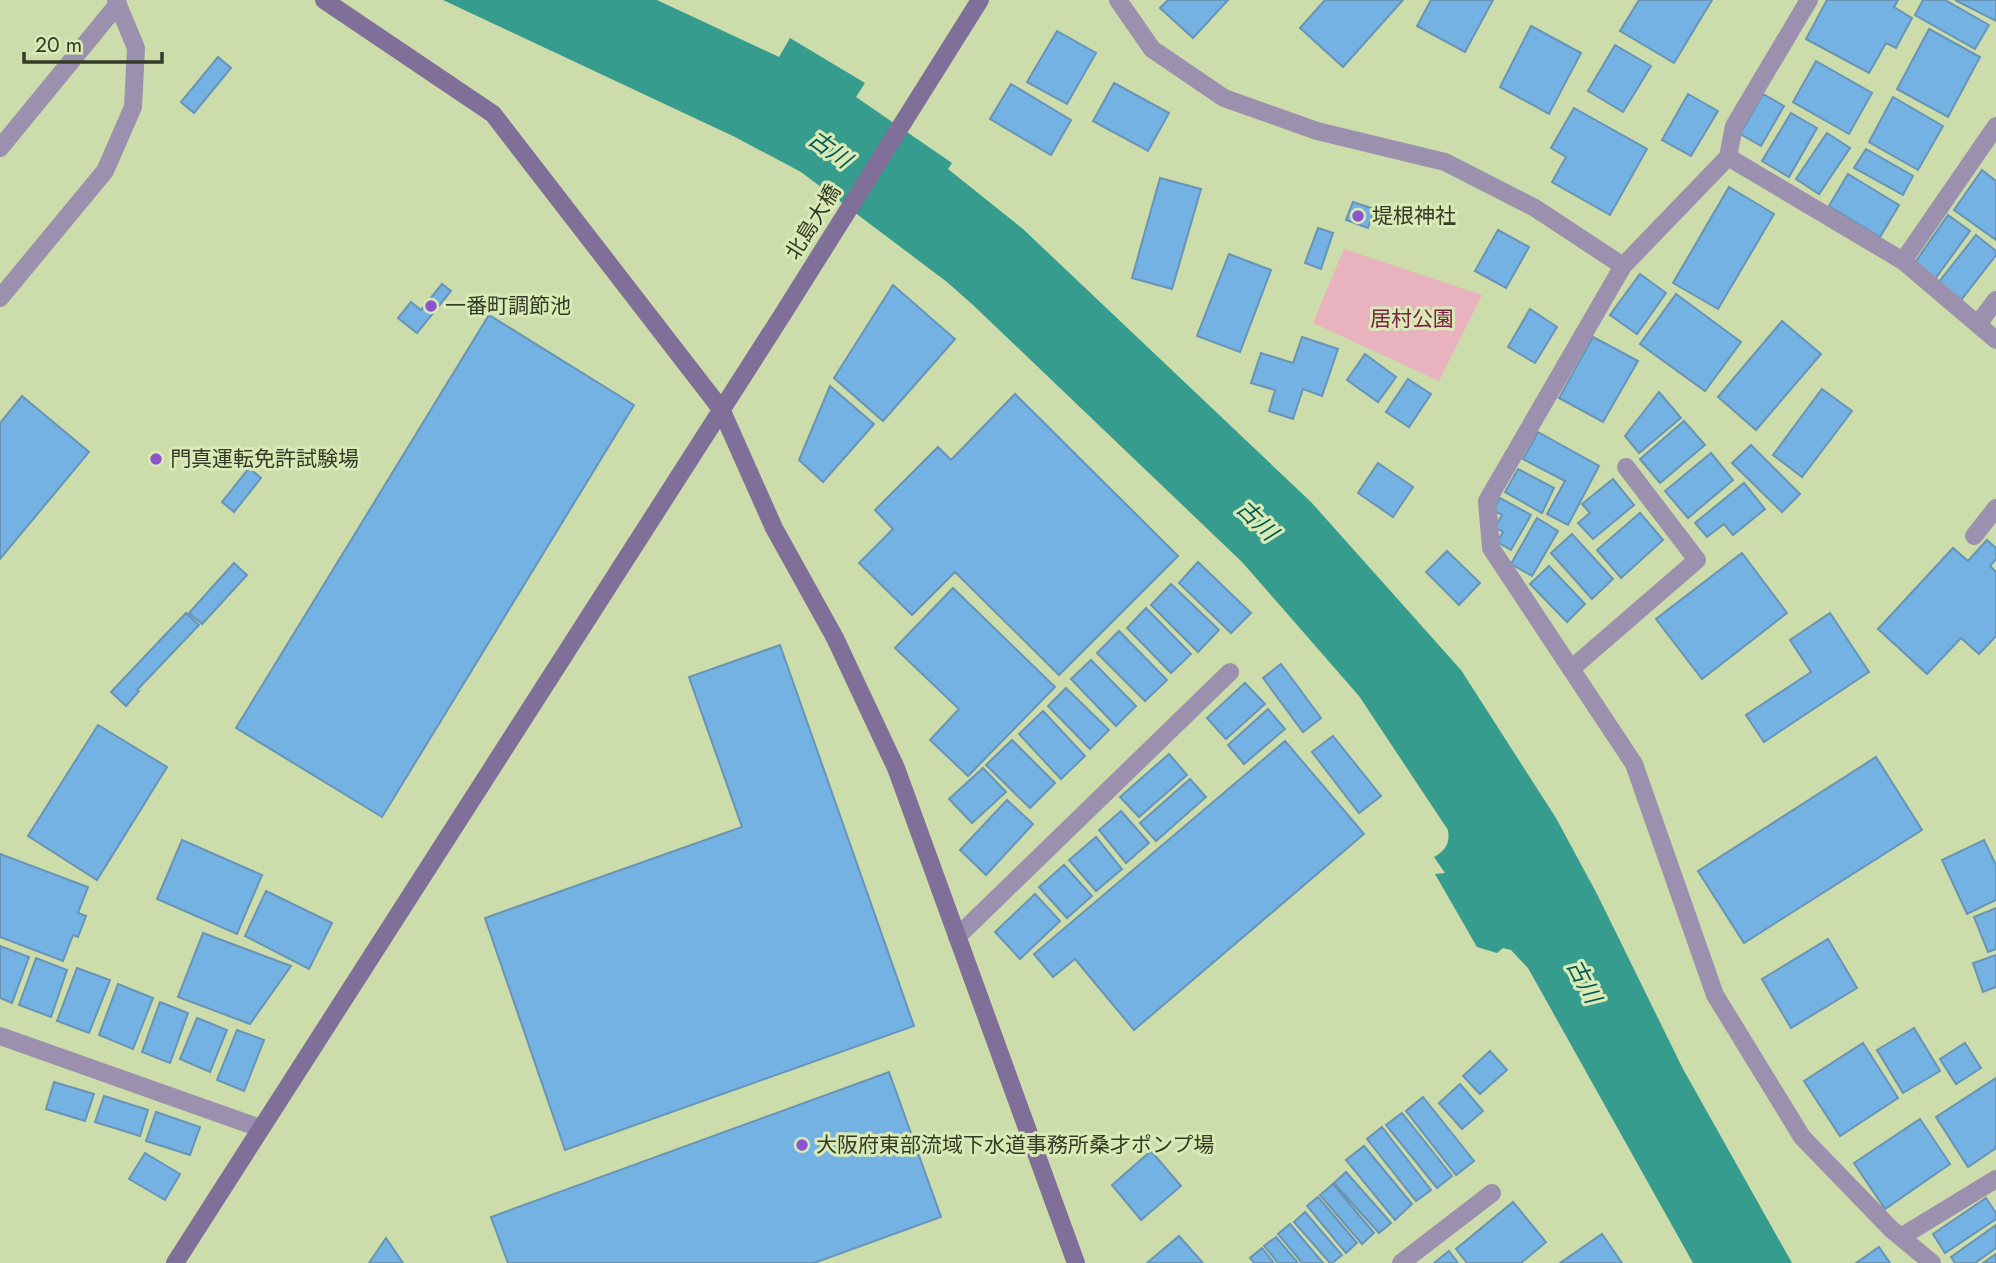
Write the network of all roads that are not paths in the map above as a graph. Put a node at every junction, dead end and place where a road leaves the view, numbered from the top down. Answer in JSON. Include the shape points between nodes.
{"nodes":[{"id":1,"x":324,"y":0,"type":"edge"},
{"id":2,"x":980,"y":0,"type":"edge"},
{"id":3,"x":1118,"y":0,"type":"edge"},
{"id":4,"x":1809,"y":0,"type":"edge"},
{"id":5,"x":117,"y":2,"type":"edge"},
{"id":6,"x":1996,"y":126,"type":"edge"},
{"id":7,"x":0,"y":148,"type":"edge"},
{"id":8,"x":1728,"y":157,"type":"junction"},
{"id":9,"x":1903,"y":261,"type":"junction"},
{"id":10,"x":1623,"y":267,"type":"junction"},
{"id":11,"x":0,"y":298,"type":"edge"},
{"id":12,"x":1996,"y":300,"type":"edge"},
{"id":13,"x":1978,"y":324,"type":"junction"},
{"id":14,"x":1996,"y":340,"type":"edge"},
{"id":15,"x":721,"y":409,"type":"junction"},
{"id":16,"x":1626,"y":467,"type":"dead end"},
{"id":17,"x":1996,"y":508,"type":"edge"},
{"id":18,"x":1974,"y":536,"type":"dead end"},
{"id":19,"x":1571,"y":669,"type":"junction"},
{"id":20,"x":1230,"y":672,"type":"dead end"},
{"id":21,"x":957,"y":937,"type":"junction"},
{"id":22,"x":0,"y":1036,"type":"edge"},
{"id":23,"x":260,"y":1128,"type":"junction"},
{"id":24,"x":1996,"y":1179,"type":"edge"},
{"id":25,"x":1492,"y":1193,"type":"dead end"},
{"id":26,"x":1901,"y":1237,"type":"junction"},
{"id":27,"x":176,"y":1263,"type":"edge"},
{"id":28,"x":1076,"y":1263,"type":"edge"},
{"id":29,"x":1401,"y":1263,"type":"edge"},
{"id":30,"x":1932,"y":1263,"type":"edge"}],
"edges":[{"from":1,"to":15,"type":"street","via":[[493,114]]},
{"from":2,"to":15,"type":"street","name":"北島大橋"},
{"from":3,"to":10,"type":"street","via":[[1152,49],[1224,98],[1317,131],[1445,162],[1535,208]]},
{"from":4,"to":8,"type":"street","via":[[1734,126]]},
{"from":5,"to":7,"type":"street"},
{"from":5,"to":11,"type":"street","via":[[136,48],[133,107],[105,171]]},
{"from":6,"to":9,"type":"street"},
{"from":8,"to":9,"type":"street"},
{"from":8,"to":10,"type":"street"},
{"from":9,"to":13,"type":"street"},
{"from":10,"to":19,"type":"street","via":[[1487,501],[1491,548]]},
{"from":12,"to":13,"type":"street"},
{"from":13,"to":14,"type":"street"},
{"from":15,"to":21,"type":"street","via":[[774,527],[835,638],[896,768]]},
{"from":15,"to":23,"type":"street","name":"北島大橋"},
{"from":16,"to":19,"type":"street","via":[[1697,560]]},
{"from":17,"to":18,"type":"street"},
{"from":19,"to":26,"type":"street","via":[[1634,764],[1715,995],[1801,1137]]},
{"from":20,"to":21,"type":"street"},
{"from":21,"to":28,"type":"street"},
{"from":22,"to":23,"type":"street"},
{"from":23,"to":27,"type":"street","name":"北島大橋"},
{"from":24,"to":26,"type":"street"},
{"from":25,"to":29,"type":"street"},
{"from":26,"to":30,"type":"street"}]}
